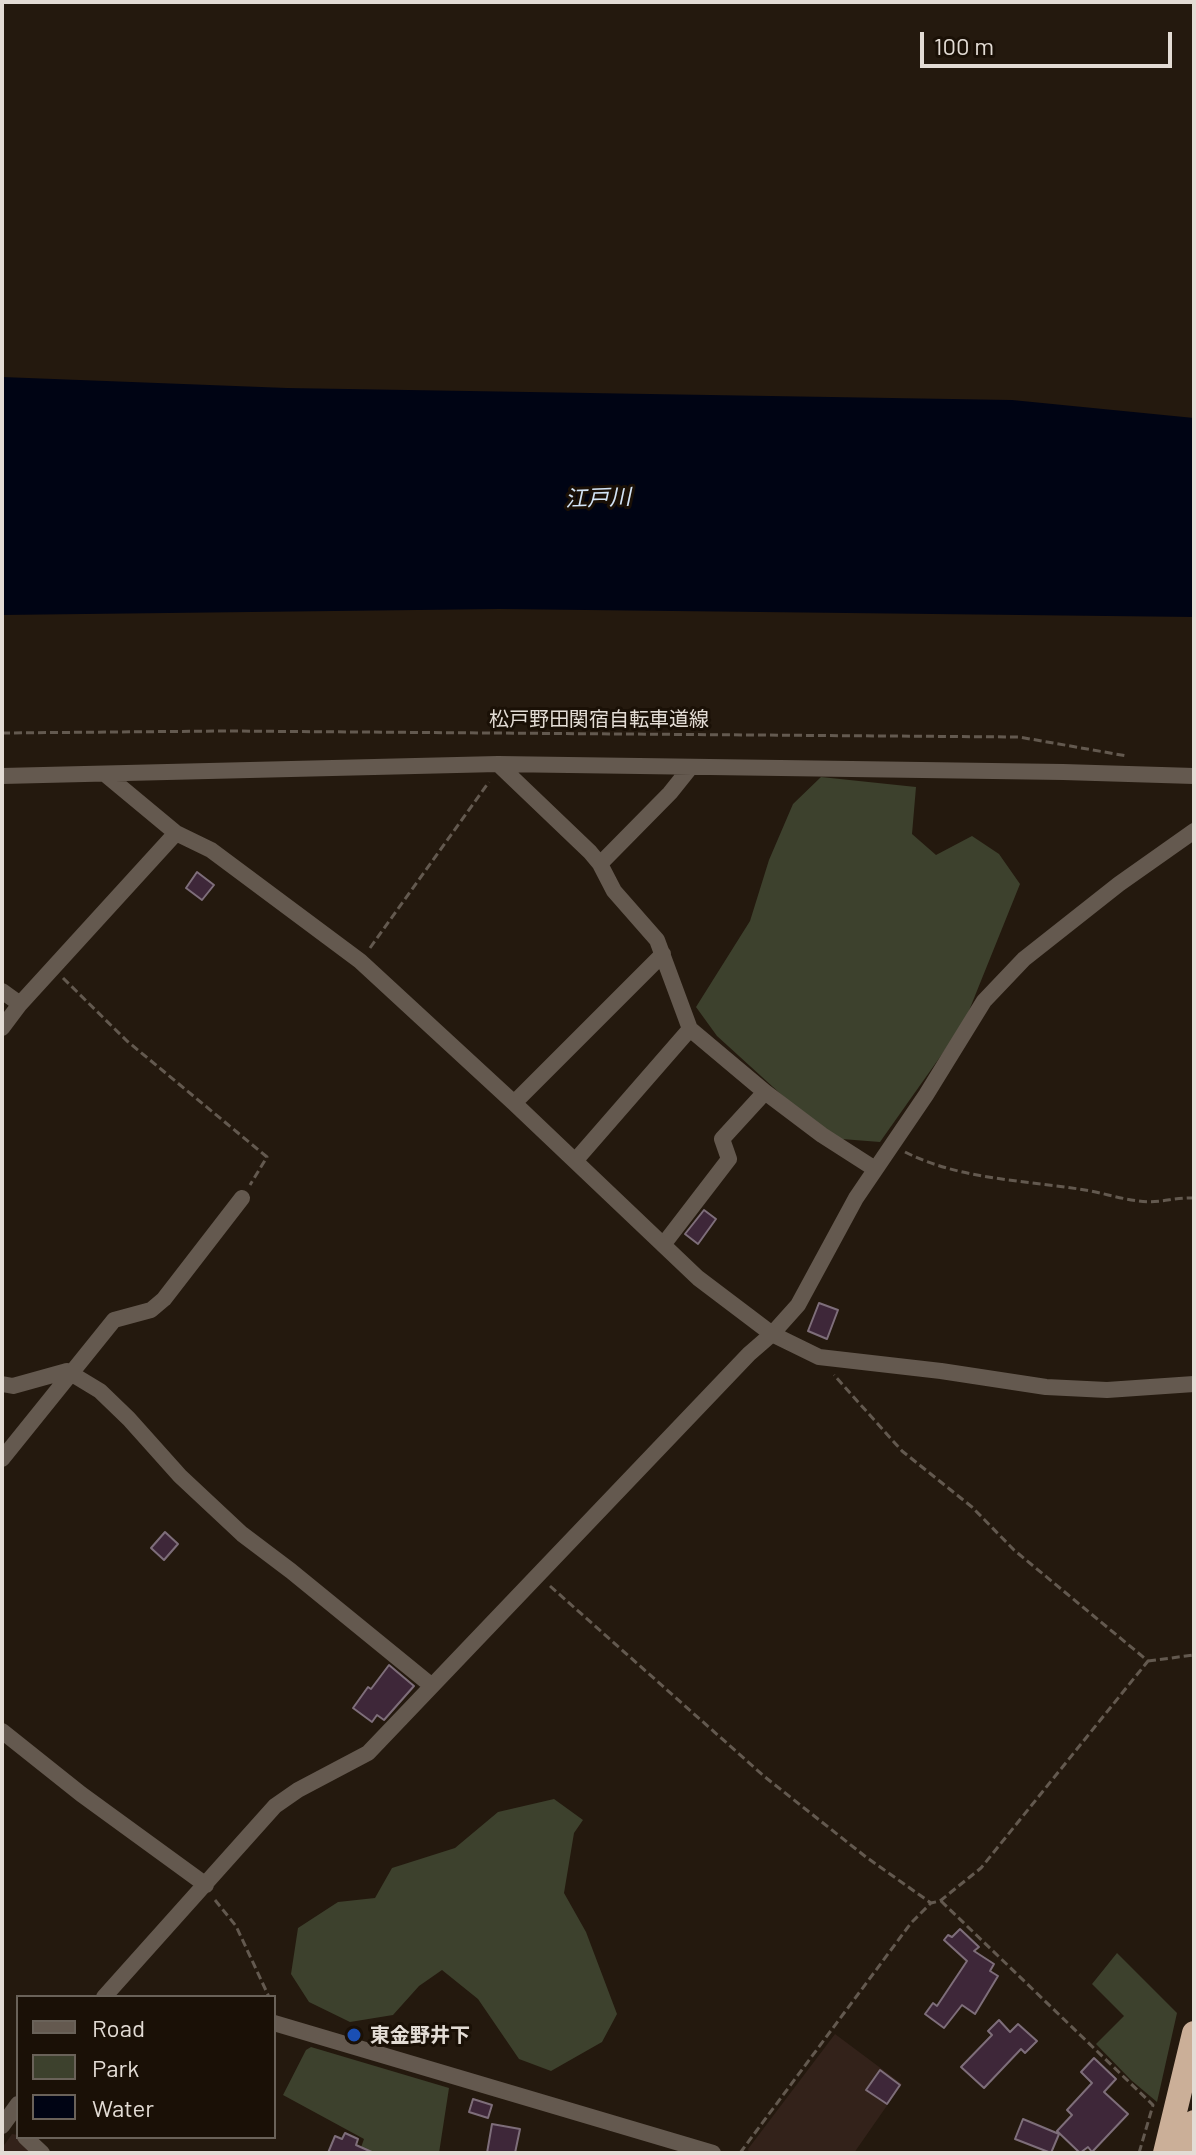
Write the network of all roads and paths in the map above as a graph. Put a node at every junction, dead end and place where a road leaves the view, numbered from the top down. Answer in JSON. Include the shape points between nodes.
{"nodes":[{"id":1,"x":2,"y":733,"type":"edge"},
{"id":2,"x":1135,"y":757,"type":"dead end"},
{"id":3,"x":499,"y":765,"type":"junction"},
{"id":4,"x":690,"y":768,"type":"junction"},
{"id":5,"x":105,"y":774,"type":"junction"},
{"id":6,"x":2,"y":776,"type":"edge"},
{"id":7,"x":1194,"y":776,"type":"edge"},
{"id":8,"x":1194,"y":831,"type":"edge"},
{"id":9,"x":176,"y":833,"type":"junction"},
{"id":10,"x":600,"y":864,"type":"junction"},
{"id":11,"x":663,"y":954,"type":"junction"},
{"id":12,"x":360,"y":961,"type":"junction"},
{"id":13,"x":54,"y":969,"type":"junction"},
{"id":14,"x":2,"y":991,"type":"edge"},
{"id":15,"x":20,"y":1004,"type":"junction"},
{"id":16,"x":2,"y":1028,"type":"edge"},
{"id":17,"x":690,"y":1029,"type":"junction"},
{"id":18,"x":765,"y":1092,"type":"junction"},
{"id":19,"x":514,"y":1103,"type":"junction"},
{"id":20,"x":890,"y":1145,"type":"junction"},
{"id":21,"x":575,"y":1161,"type":"junction"},
{"id":22,"x":875,"y":1169,"type":"junction"},
{"id":23,"x":242,"y":1198,"type":"joint"},
{"id":24,"x":1194,"y":1198,"type":"edge"},
{"id":25,"x":663,"y":1245,"type":"junction"},
{"id":26,"x":772,"y":1334,"type":"junction"},
{"id":27,"x":819,"y":1357,"type":"junction"},
{"id":28,"x":73,"y":1373,"type":"junction"},
{"id":29,"x":2,"y":1384,"type":"edge"},
{"id":30,"x":1194,"y":1384,"type":"edge"},
{"id":31,"x":2,"y":1459,"type":"edge"},
{"id":32,"x":538,"y":1576,"type":"junction"},
{"id":33,"x":1194,"y":1655,"type":"edge"},
{"id":34,"x":1148,"y":1661,"type":"junction"},
{"id":35,"x":432,"y":1686,"type":"junction"},
{"id":36,"x":3,"y":1734,"type":"edge"},
{"id":37,"x":204,"y":1887,"type":"junction"},
{"id":38,"x":940,"y":1901,"type":"junction"},
{"id":39,"x":931,"y":1903,"type":"junction"},
{"id":40,"x":106,"y":1995,"type":"edge"},
{"id":41,"x":268,"y":1995,"type":"edge"},
{"id":42,"x":276,"y":2024,"type":"edge"},
{"id":43,"x":1194,"y":2033,"type":"edge"},
{"id":44,"x":1194,"y":2122,"type":"edge"},
{"id":45,"x":27,"y":2139,"type":"edge"},
{"id":46,"x":42,"y":2153,"type":"edge"},
{"id":47,"x":713,"y":2153,"type":"edge"},
{"id":48,"x":740,"y":2153,"type":"edge"},
{"id":49,"x":1139,"y":2153,"type":"edge"},
{"id":50,"x":1165,"y":2153,"type":"edge"},
{"id":51,"x":1186,"y":2153,"type":"edge"}],
"edges":[{"from":1,"to":2,"type":"path","name":"松戸野田関宿自転車道線","via":[[1019,737]]},
{"from":3,"to":4,"type":"street"},
{"from":3,"to":5,"type":"street"},
{"from":3,"to":10,"type":"street"},
{"from":3,"to":12,"type":"path"},
{"from":4,"to":7,"type":"street"},
{"from":4,"to":10,"type":"street"},
{"from":5,"to":6,"type":"street"},
{"from":5,"to":9,"type":"street"},
{"from":8,"to":20,"type":"street","via":[[1119,884],[1003,979]]},
{"from":9,"to":12,"type":"street","via":[[211,850]]},
{"from":9,"to":13,"type":"street"},
{"from":10,"to":11,"type":"street","via":[[614,891]]},
{"from":11,"to":17,"type":"street"},
{"from":11,"to":19,"type":"street"},
{"from":12,"to":19,"type":"street"},
{"from":13,"to":15,"type":"street"},
{"from":13,"to":23,"type":"path","via":[[127,1041],[267,1157]]},
{"from":14,"to":15,"type":"street"},
{"from":15,"to":16,"type":"street"},
{"from":17,"to":18,"type":"street"},
{"from":17,"to":21,"type":"street"},
{"from":18,"to":22,"type":"street"},
{"from":18,"to":25,"type":"street","via":[[722,1139],[729,1159]]},
{"from":19,"to":21,"type":"street"},
{"from":20,"to":22,"type":"street"},
{"from":20,"to":24,"type":"path","via":[[942,1167],[1022,1184],[1140,1201]]},
{"from":21,"to":25,"type":"street"},
{"from":22,"to":26,"type":"street","via":[[798,1305]]},
{"from":23,"to":28,"type":"street","via":[[164,1299],[151,1310],[114,1320]]},
{"from":25,"to":26,"type":"street"},
{"from":26,"to":27,"type":"street"},
{"from":26,"to":32,"type":"street"},
{"from":27,"to":30,"type":"street","via":[[1046,1387],[1107,1390]]},
{"from":27,"to":34,"type":"path","via":[[902,1451]]},
{"from":28,"to":29,"type":"street"},
{"from":28,"to":31,"type":"street"},
{"from":28,"to":35,"type":"street","via":[[100,1391],[242,1534]]},
{"from":32,"to":35,"type":"street"},
{"from":32,"to":39,"type":"path","via":[[765,1777]]},
{"from":33,"to":34,"type":"path"},
{"from":34,"to":38,"type":"path","via":[[981,1868]]},
{"from":35,"to":37,"type":"street","via":[[368,1753],[275,1806]]},
{"from":36,"to":37,"type":"street"},
{"from":37,"to":40,"type":"street"},
{"from":37,"to":41,"type":"path","via":[[236,1926]]},
{"from":38,"to":39,"type":"path"},
{"from":38,"to":49,"type":"path","via":[[1153,2105]]},
{"from":39,"to":48,"type":"path","via":[[891,1948]]},
{"from":42,"to":47,"type":"street"},
{"from":43,"to":50,"type":"highway"},
{"from":44,"to":51,"type":"highway"},
{"from":45,"to":46,"type":"street"}]}
